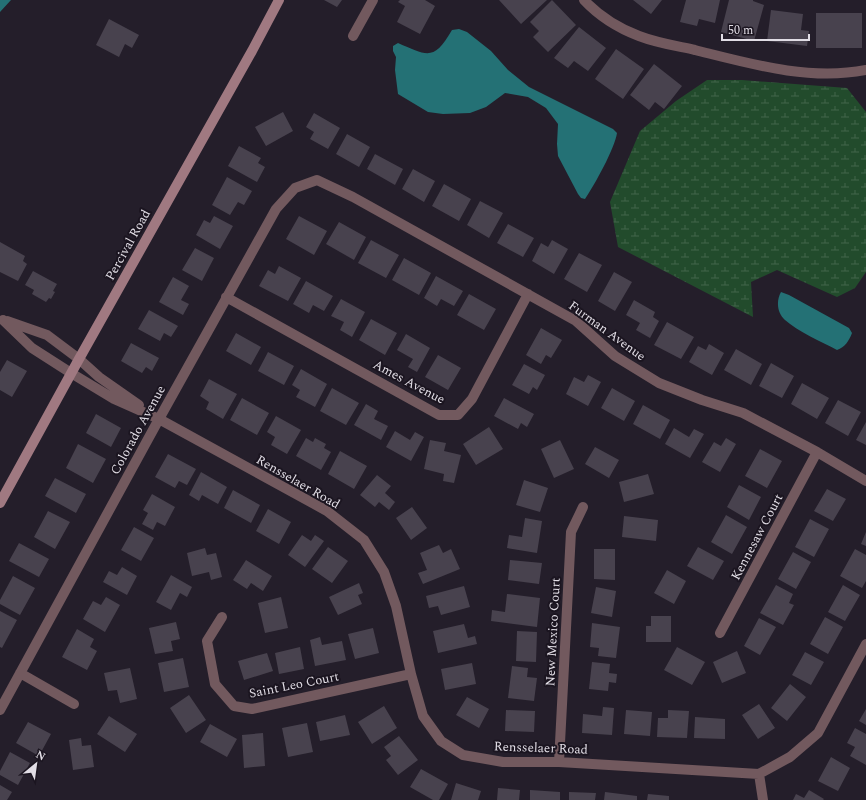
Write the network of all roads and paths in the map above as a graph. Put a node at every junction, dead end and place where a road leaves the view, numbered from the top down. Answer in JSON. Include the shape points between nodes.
{"nodes":[{"id":1,"x":279,"y":0,"type":"edge"},
{"id":2,"x":373,"y":0,"type":"edge"},
{"id":3,"x":584,"y":0,"type":"edge"},
{"id":4,"x":354,"y":36,"type":"dead end"},
{"id":5,"x":866,"y":70,"type":"edge"},
{"id":6,"x":317,"y":180,"type":"joint"},
{"id":7,"x":528,"y":294,"type":"junction"},
{"id":8,"x":226,"y":297,"type":"junction"},
{"id":9,"x":2,"y":319,"type":"edge"},
{"id":10,"x":79,"y":359,"type":"junction"},
{"id":11,"x":71,"y":373,"type":"junction"},
{"id":12,"x":159,"y":419,"type":"junction"},
{"id":13,"x":817,"y":452,"type":"junction"},
{"id":14,"x":866,"y":481,"type":"edge"},
{"id":15,"x":0,"y":503,"type":"edge"},
{"id":16,"x":583,"y":507,"type":"dead end"},
{"id":17,"x":222,"y":617,"type":"dead end"},
{"id":18,"x":720,"y":633,"type":"dead end"},
{"id":19,"x":866,"y":644,"type":"edge"},
{"id":20,"x":20,"y":673,"type":"junction"},
{"id":21,"x":411,"y":674,"type":"junction"},
{"id":22,"x":74,"y":704,"type":"dead end"},
{"id":23,"x":0,"y":710,"type":"edge"},
{"id":24,"x":559,"y":762,"type":"junction"},
{"id":25,"x":760,"y":774,"type":"junction"},
{"id":26,"x":763,"y":800,"type":"edge"}],
"edges":[{"from":1,"to":10,"type":"street","name":"Percival Road"},
{"from":2,"to":4,"type":"street"},
{"from":3,"to":5,"type":"street","via":[[593,10],[614,24],[640,37],[758,66],[814,74]]},
{"from":6,"to":7,"type":"street","name":"Furman Avenue","via":[[353,197]]},
{"from":6,"to":8,"type":"street","name":"Colorado Avenue","via":[[295,188],[276,209]]},
{"from":7,"to":8,"type":"street","name":"Ames Avenue","via":[[472,399],[458,415],[439,415]]},
{"from":7,"to":13,"type":"street","name":"Furman Avenue","via":[[576,321],[615,356],[659,383],[743,413]]},
{"from":8,"to":12,"type":"street","name":"Colorado Avenue"},
{"from":9,"to":10,"type":"street","name":"Rensselaer Road","via":[[47,335]]},
{"from":9,"to":11,"type":"street","name":"Rensselaer Road","via":[[32,348]]},
{"from":10,"to":11,"type":"street","name":"Percival Road"},
{"from":10,"to":12,"type":"street","name":"Rensselaer Road","via":[[99,377]]},
{"from":11,"to":12,"type":"street","name":"Rensselaer Road","via":[[114,399]]},
{"from":11,"to":15,"type":"street","name":"Percival Road"},
{"from":12,"to":20,"type":"street","name":"Colorado Avenue"},
{"from":12,"to":21,"type":"street","name":"Rensselaer Road","via":[[327,511],[364,540],[384,572],[396,606]]},
{"from":13,"to":14,"type":"street","name":"Furman Avenue"},
{"from":13,"to":18,"type":"street","name":"Kennesaw Court"},
{"from":16,"to":24,"type":"street","name":"New Mexico Court","via":[[571,532]]},
{"from":17,"to":21,"type":"street","name":"Saint Leo Court","via":[[207,641],[214,684],[234,706],[252,709]]},
{"from":19,"to":25,"type":"street","via":[[818,733],[790,757]]},
{"from":20,"to":22,"type":"street"},
{"from":20,"to":23,"type":"street","name":"Colorado Avenue"},
{"from":21,"to":24,"type":"street","name":"Rensselaer Road","via":[[423,716],[441,741],[463,755],[503,762]]},
{"from":24,"to":25,"type":"street","name":"Rensselaer Road"},
{"from":25,"to":26,"type":"street"}]}
